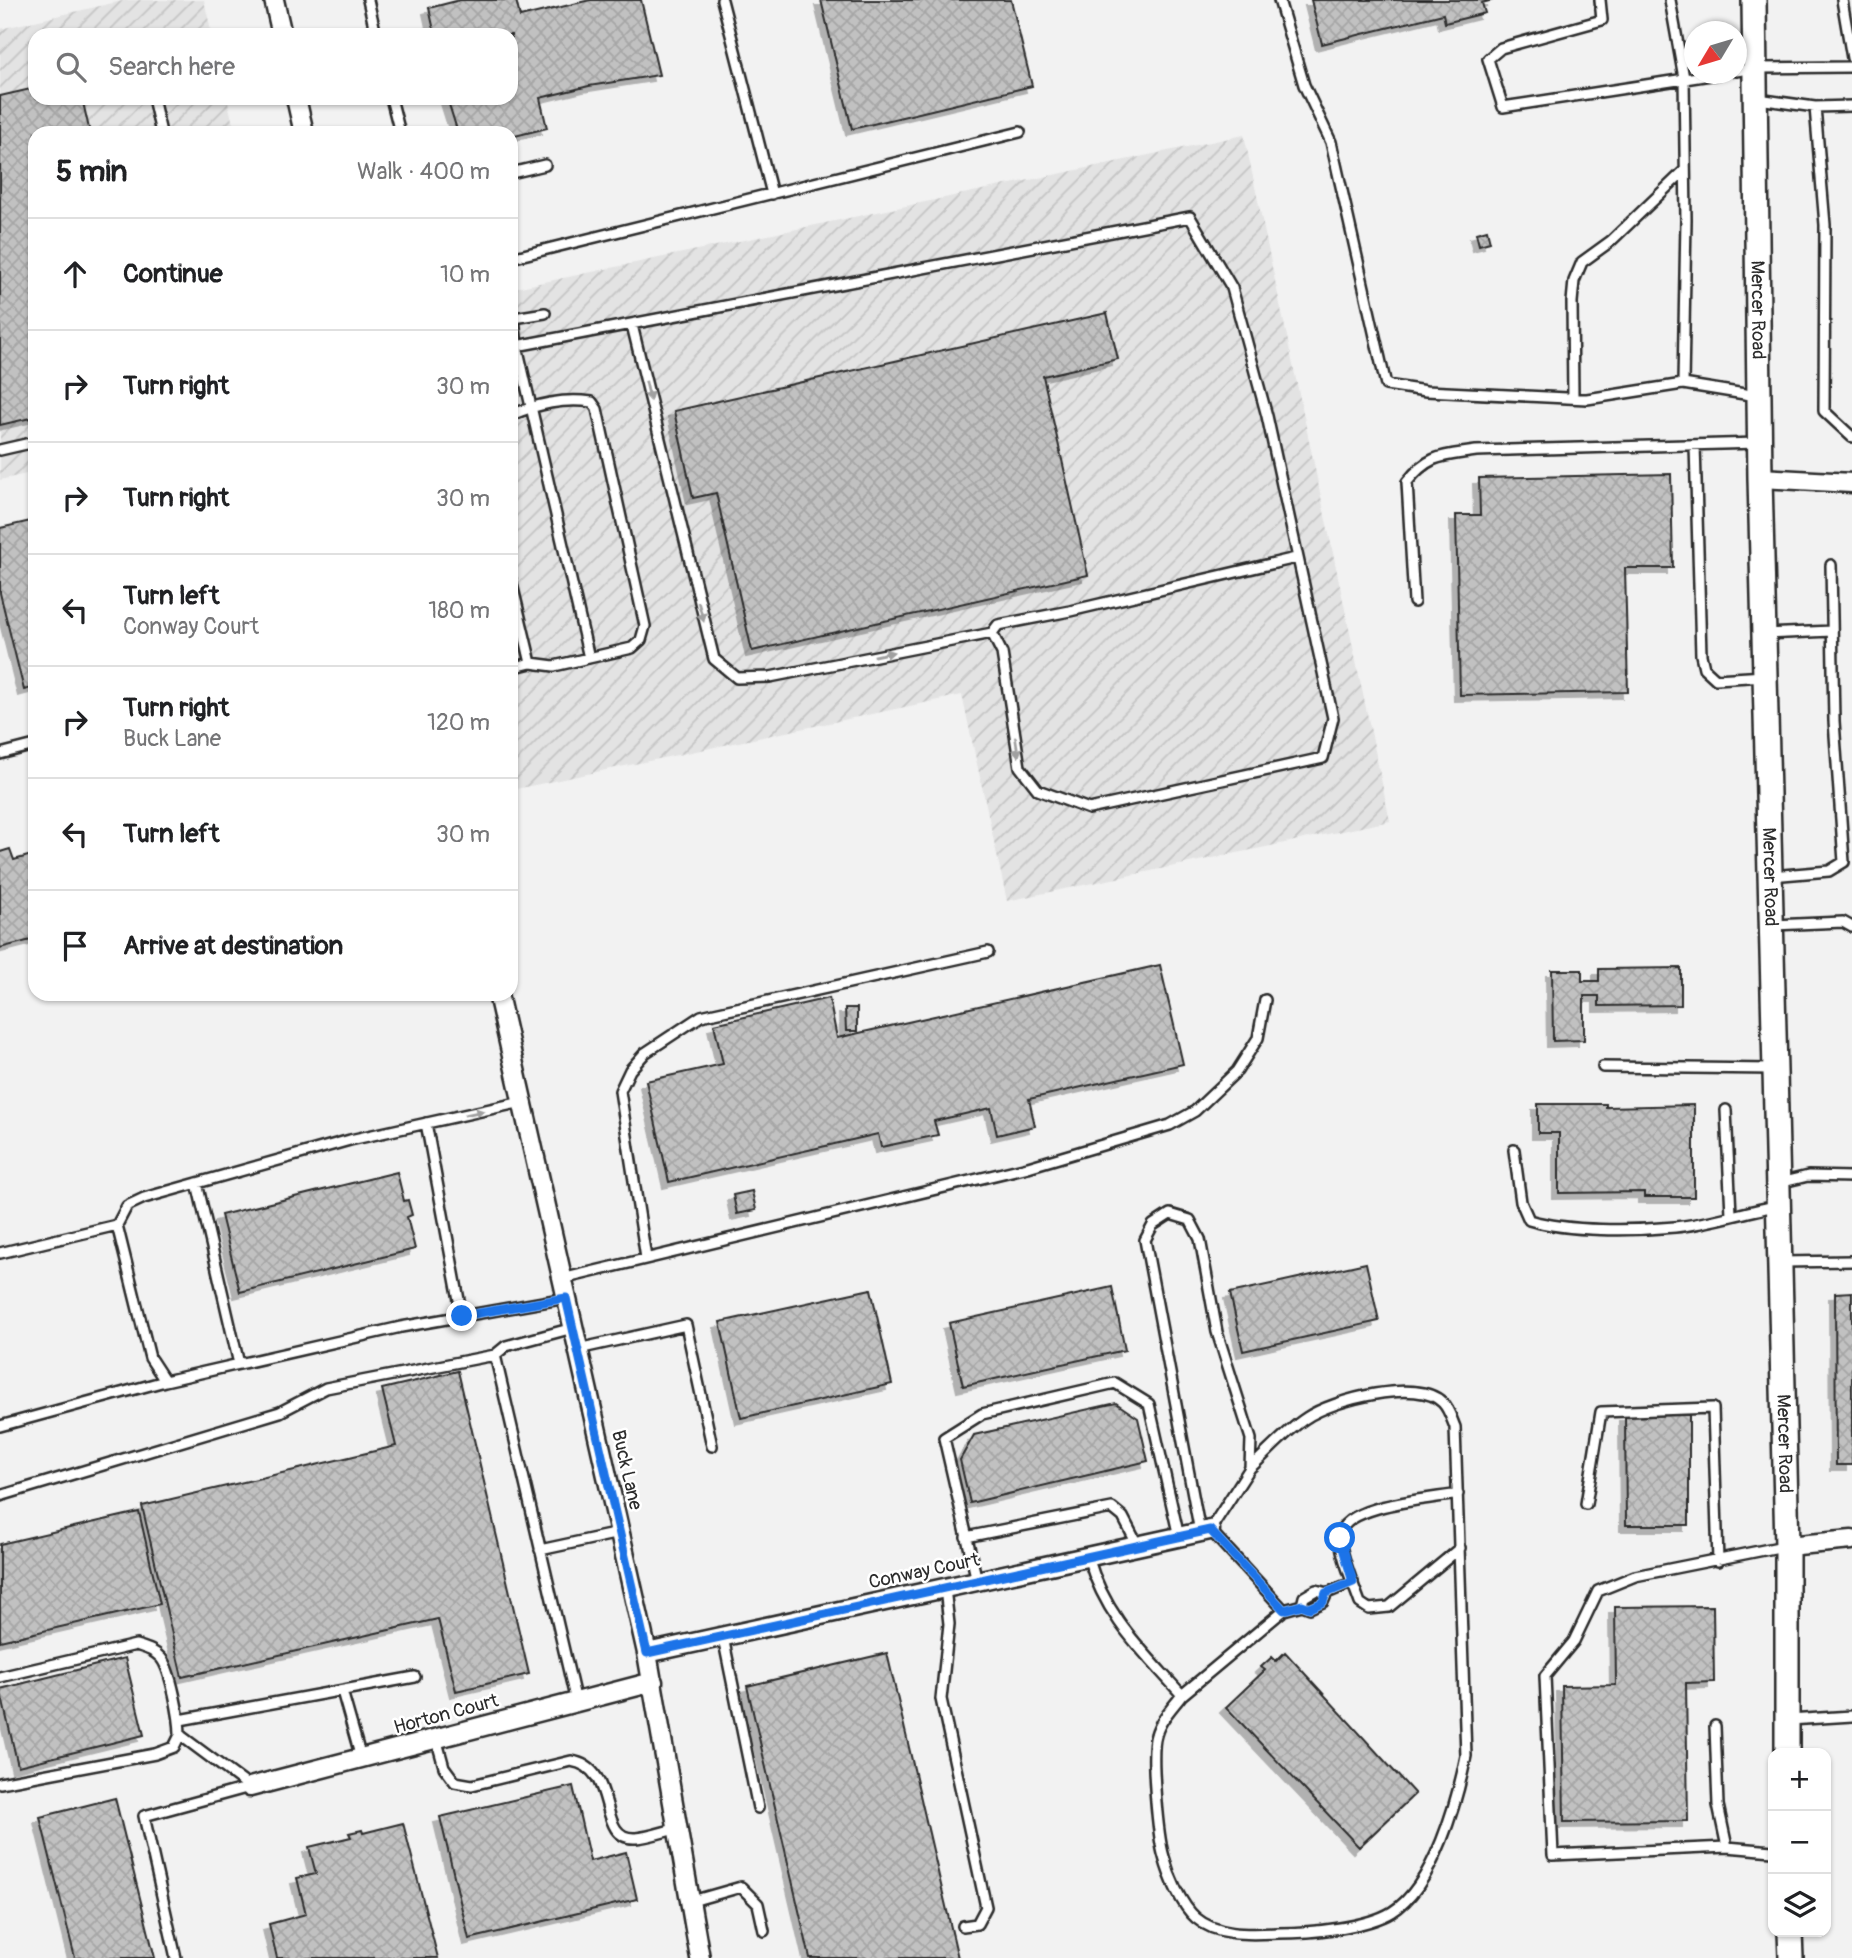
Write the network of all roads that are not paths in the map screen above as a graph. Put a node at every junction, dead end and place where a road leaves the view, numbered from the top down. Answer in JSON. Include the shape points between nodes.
{"nodes":[{"id":1,"x":274,"y":0,"type":"edge"},
{"id":2,"x":368,"y":0,"type":"edge"},
{"id":3,"x":722,"y":0,"type":"edge"},
{"id":4,"x":1279,"y":0,"type":"edge"},
{"id":5,"x":1600,"y":0,"type":"edge"},
{"id":6,"x":1670,"y":0,"type":"edge"},
{"id":7,"x":1755,"y":0,"type":"edge"},
{"id":8,"x":1842,"y":0,"type":"edge"},
{"id":9,"x":280,"y":28,"type":"edge"},
{"id":10,"x":374,"y":28,"type":"edge"},
{"id":11,"x":1852,"y":58,"type":"edge"},
{"id":12,"x":1852,"y":67,"type":"edge"},
{"id":13,"x":1747,"y":69,"type":"edge"},
{"id":14,"x":1684,"y":78,"type":"joint"},
{"id":15,"x":1684,"y":84,"type":"edge"},
{"id":16,"x":1758,"y":99,"type":"junction"},
{"id":17,"x":155,"y":105,"type":"edge"},
{"id":18,"x":298,"y":105,"type":"edge"},
{"id":19,"x":393,"y":105,"type":"edge"},
{"id":20,"x":1852,"y":106,"type":"edge"},
{"id":21,"x":1815,"y":107,"type":"junction"},
{"id":22,"x":159,"y":126,"type":"edge"},
{"id":23,"x":302,"y":126,"type":"edge"},
{"id":24,"x":398,"y":126,"type":"edge"},
{"id":25,"x":1020,"y":132,"type":"dead end"},
{"id":26,"x":545,"y":165,"type":"dead end"},
{"id":27,"x":1685,"y":170,"type":"junction"},
{"id":28,"x":518,"y":171,"type":"edge"},
{"id":29,"x":772,"y":194,"type":"junction"},
{"id":30,"x":518,"y":256,"type":"edge"},
{"id":31,"x":545,"y":313,"type":"dead end"},
{"id":32,"x":518,"y":318,"type":"edge"},
{"id":33,"x":632,"y":325,"type":"junction"},
{"id":34,"x":518,"y":345,"type":"edge"},
{"id":35,"x":518,"y":360,"type":"edge"},
{"id":36,"x":1683,"y":384,"type":"junction"},
{"id":37,"x":1759,"y":396,"type":"junction"},
{"id":38,"x":1573,"y":398,"type":"junction"},
{"id":39,"x":531,"y":407,"type":"junction"},
{"id":40,"x":518,"y":412,"type":"edge"},
{"id":41,"x":1852,"y":437,"type":"edge"},
{"id":42,"x":1759,"y":443,"type":"junction"},
{"id":43,"x":28,"y":444,"type":"edge"},
{"id":44,"x":1695,"y":445,"type":"junction"},
{"id":45,"x":0,"y":450,"type":"edge"},
{"id":46,"x":1760,"y":478,"type":"junction"},
{"id":47,"x":1852,"y":483,"type":"edge"},
{"id":48,"x":1296,"y":558,"type":"junction"},
{"id":49,"x":1831,"y":565,"type":"dead end"},
{"id":50,"x":1414,"y":602,"type":"dead end"},
{"id":51,"x":518,"y":609,"type":"edge"},
{"id":52,"x":1832,"y":631,"type":"junction"},
{"id":53,"x":992,"y":633,"type":"junction"},
{"id":54,"x":1763,"y":634,"type":"junction"},
{"id":55,"x":589,"y":658,"type":"junction"},
{"id":56,"x":531,"y":663,"type":"junction"},
{"id":57,"x":518,"y":666,"type":"edge"},
{"id":58,"x":1765,"y":676,"type":"junction"},
{"id":59,"x":28,"y":747,"type":"edge"},
{"id":60,"x":0,"y":754,"type":"edge"},
{"id":61,"x":1770,"y":876,"type":"junction"},
{"id":62,"x":1771,"y":925,"type":"junction"},
{"id":63,"x":1852,"y":927,"type":"edge"},
{"id":64,"x":988,"y":952,"type":"dead end"},
{"id":65,"x":1265,"y":1000,"type":"dead end"},
{"id":66,"x":500,"y":1001,"type":"edge"},
{"id":67,"x":1603,"y":1067,"type":"dead end"},
{"id":68,"x":1775,"y":1069,"type":"junction"},
{"id":69,"x":522,"y":1102,"type":"junction"},
{"id":70,"x":1726,"y":1111,"type":"dead end"},
{"id":71,"x":426,"y":1123,"type":"junction"},
{"id":72,"x":1514,"y":1150,"type":"dead end"},
{"id":73,"x":1852,"y":1177,"type":"edge"},
{"id":74,"x":197,"y":1183,"type":"junction"},
{"id":75,"x":1778,"y":1194,"type":"junction"},
{"id":76,"x":1731,"y":1214,"type":"junction"},
{"id":77,"x":117,"y":1226,"type":"junction"},
{"id":78,"x":0,"y":1253,"type":"edge"},
{"id":79,"x":646,"y":1258,"type":"junction"},
{"id":80,"x":1852,"y":1261,"type":"edge"},
{"id":81,"x":1779,"y":1262,"type":"junction"},
{"id":82,"x":562,"y":1279,"type":"junction"},
{"id":83,"x":566,"y":1298,"type":"junction"},
{"id":84,"x":462,"y":1316,"type":"junction"},
{"id":85,"x":573,"y":1328,"type":"junction"},
{"id":86,"x":578,"y":1349,"type":"junction"},
{"id":87,"x":495,"y":1355,"type":"junction"},
{"id":88,"x":239,"y":1364,"type":"junction"},
{"id":89,"x":165,"y":1381,"type":"junction"},
{"id":90,"x":0,"y":1426,"type":"edge"},
{"id":91,"x":712,"y":1446,"type":"dead end"},
{"id":92,"x":1250,"y":1468,"type":"junction"},
{"id":93,"x":1458,"y":1494,"type":"junction"},
{"id":94,"x":0,"y":1496,"type":"edge"},
{"id":95,"x":1586,"y":1504,"type":"dead end"},
{"id":96,"x":1205,"y":1531,"type":"junction"},
{"id":97,"x":619,"y":1533,"type":"junction"},
{"id":98,"x":966,"y":1537,"type":"junction"},
{"id":99,"x":1179,"y":1537,"type":"junction"},
{"id":100,"x":1852,"y":1540,"type":"edge"},
{"id":101,"x":1138,"y":1546,"type":"junction"},
{"id":102,"x":1787,"y":1546,"type":"junction"},
{"id":103,"x":1460,"y":1548,"type":"junction"},
{"id":104,"x":540,"y":1550,"type":"junction"},
{"id":105,"x":1088,"y":1557,"type":"junction"},
{"id":106,"x":1718,"y":1561,"type":"junction"},
{"id":107,"x":977,"y":1581,"type":"junction"},
{"id":108,"x":1353,"y":1582,"type":"junction"},
{"id":109,"x":945,"y":1588,"type":"junction"},
{"id":110,"x":1284,"y":1610,"type":"junction"},
{"id":111,"x":723,"y":1637,"type":"junction"},
{"id":112,"x":647,"y":1653,"type":"junction"},
{"id":113,"x":0,"y":1677,"type":"edge"},
{"id":114,"x":415,"y":1677,"type":"dead end"},
{"id":115,"x":653,"y":1682,"type":"junction"},
{"id":116,"x":342,"y":1691,"type":"junction"},
{"id":117,"x":1182,"y":1695,"type":"junction"},
{"id":118,"x":576,"y":1702,"type":"junction"},
{"id":119,"x":1852,"y":1716,"type":"edge"},
{"id":120,"x":180,"y":1720,"type":"junction"},
{"id":121,"x":1787,"y":1720,"type":"junction"},
{"id":122,"x":1715,"y":1726,"type":"dead end"},
{"id":123,"x":180,"y":1735,"type":"junction"},
{"id":124,"x":436,"y":1738,"type":"junction"},
{"id":125,"x":1787,"y":1748,"type":"edge"},
{"id":126,"x":361,"y":1758,"type":"junction"},
{"id":127,"x":0,"y":1783,"type":"edge"},
{"id":128,"x":250,"y":1787,"type":"junction"},
{"id":129,"x":758,"y":1808,"type":"dead end"},
{"id":130,"x":679,"y":1828,"type":"junction"},
{"id":131,"x":1727,"y":1847,"type":"junction"},
{"id":132,"x":1768,"y":1851,"type":"edge"},
{"id":133,"x":692,"y":1901,"type":"junction"},
{"id":134,"x":962,"y":1926,"type":"dead end"},
{"id":135,"x":764,"y":1931,"type":"dead end"},
{"id":136,"x":1790,"y":1937,"type":"edge"},
{"id":137,"x":176,"y":1958,"type":"edge"},
{"id":138,"x":700,"y":1958,"type":"edge"},
{"id":139,"x":1790,"y":1958,"type":"edge"}],
"edges":[{"from":1,"to":9,"type":"street"},
{"from":2,"to":10,"type":"lane"},
{"from":3,"to":29,"type":"lane"},
{"from":4,"to":38,"type":"lane","via":[[1304,85],[1331,142],[1386,385]]},
{"from":5,"to":14,"type":"lane","via":[[1602,20],[1501,48],[1488,59],[1503,107]]},
{"from":6,"to":14,"type":"lane"},
{"from":7,"to":13,"type":"street","name":"Mercer Road"},
{"from":8,"to":11,"type":"lane"},
{"from":12,"to":13,"type":"lane"},
{"from":13,"to":16,"type":"street","name":"Mercer Road"},
{"from":15,"to":27,"type":"lane"},
{"from":16,"to":21,"type":"lane"},
{"from":16,"to":37,"type":"street","name":"Mercer Road"},
{"from":17,"to":22,"type":"lane"},
{"from":18,"to":23,"type":"street"},
{"from":19,"to":24,"type":"lane"},
{"from":20,"to":21,"type":"lane"},
{"from":21,"to":41,"type":"lane","via":[[1825,225],[1824,411]]},
{"from":25,"to":29,"type":"lane"},
{"from":26,"to":28,"type":"lane"},
{"from":27,"to":36,"type":"lane"},
{"from":27,"to":38,"type":"lane","via":[[1611,241],[1581,262],[1572,302]]},
{"from":29,"to":30,"type":"lane"},
{"from":31,"to":32,"type":"lane"},
{"from":33,"to":34,"type":"lane"},
{"from":33,"to":48,"type":"lane","via":[[1190,217],[1232,288],[1267,416]]},
{"from":33,"to":53,"type":"lane","one_way":true,"via":[[714,659],[737,678],[770,677]]},
{"from":35,"to":39,"type":"lane"},
{"from":36,"to":37,"type":"lane"},
{"from":36,"to":38,"type":"lane"},
{"from":37,"to":42,"type":"street","name":"Mercer Road"},
{"from":39,"to":40,"type":"lane"},
{"from":39,"to":55,"type":"lane"},
{"from":39,"to":55,"type":"lane","via":[[569,399],[592,402],[597,409],[645,626],[641,640],[632,648]]},
{"from":42,"to":44,"type":"lane"},
{"from":42,"to":46,"type":"street","name":"Mercer Road"},
{"from":43,"to":45,"type":"lane"},
{"from":44,"to":50,"type":"lane","via":[[1476,451],[1427,461],[1407,482]]},
{"from":44,"to":58,"type":"lane","via":[[1704,668],[1716,679]]},
{"from":46,"to":47,"type":"street"},
{"from":46,"to":54,"type":"street","name":"Mercer Road"},
{"from":48,"to":53,"type":"lane","via":[[998,625]]},
{"from":53,"to":48,"type":"lane","one_way":true,"via":[[1002,653],[1020,767],[1038,790],[1089,808],[1323,758],[1333,718]]},
{"from":49,"to":52,"type":"lane"},
{"from":51,"to":56,"type":"lane"},
{"from":52,"to":54,"type":"lane"},
{"from":52,"to":61,"type":"lane","via":[[1844,862],[1829,871]]},
{"from":54,"to":58,"type":"street","name":"Mercer Road"},
{"from":55,"to":56,"type":"lane","via":[[554,666]]},
{"from":56,"to":57,"type":"lane"},
{"from":58,"to":61,"type":"street","name":"Mercer Road"},
{"from":59,"to":60,"type":"lane"},
{"from":61,"to":62,"type":"street","name":"Mercer Road"},
{"from":62,"to":63,"type":"lane","via":[[1843,922]]},
{"from":62,"to":68,"type":"street","name":"Mercer Road"},
{"from":64,"to":79,"type":"lane","via":[[701,1016],[645,1053],[620,1091]]},
{"from":65,"to":79,"type":"lane","via":[[1258,1038],[1237,1071],[1195,1111],[1170,1125],[1028,1167]]},
{"from":66,"to":69,"type":"street","name":"Buck Lane"},
{"from":67,"to":68,"type":"lane"},
{"from":68,"to":75,"type":"street","name":"Mercer Road"},
{"from":71,"to":69,"type":"lane","one_way":true},
{"from":69,"to":82,"type":"street","name":"Buck Lane"},
{"from":70,"to":76,"type":"lane"},
{"from":71,"to":74,"type":"lane"},
{"from":71,"to":84,"type":"lane"},
{"from":72,"to":76,"type":"lane","via":[[1521,1202],[1529,1220],[1537,1223],[1585,1228],[1676,1227]]},
{"from":73,"to":75,"type":"lane","via":[[1808,1176]]},
{"from":74,"to":77,"type":"lane","via":[[127,1206]]},
{"from":74,"to":88,"type":"lane"},
{"from":75,"to":76,"type":"lane"},
{"from":75,"to":81,"type":"street","name":"Mercer Road"},
{"from":77,"to":78,"type":"lane"},
{"from":77,"to":89,"type":"lane","via":[[150,1358]]},
{"from":79,"to":82,"type":"lane"},
{"from":80,"to":81,"type":"lane"},
{"from":81,"to":102,"type":"street","name":"Mercer Road"},
{"from":82,"to":83,"type":"street","name":"Buck Lane"},
{"from":83,"to":84,"type":"lane"},
{"from":83,"to":85,"type":"street","name":"Buck Lane"},
{"from":84,"to":88,"type":"lane"},
{"from":85,"to":86,"type":"street","name":"Buck Lane"},
{"from":85,"to":87,"type":"lane","via":[[506,1346]]},
{"from":86,"to":91,"type":"lane","via":[[686,1325]]},
{"from":86,"to":97,"type":"street","name":"Buck Lane"},
{"from":87,"to":94,"type":"lane","via":[[326,1388],[280,1412]]},
{"from":87,"to":104,"type":"lane"},
{"from":88,"to":89,"type":"lane"},
{"from":89,"to":90,"type":"lane"},
{"from":92,"to":93,"type":"lane","via":[[1306,1417],[1339,1402],[1423,1391],[1443,1403],[1455,1427]]},
{"from":92,"to":96,"type":"lane"},
{"from":92,"to":96,"type":"lane","via":[[1251,1439],[1217,1332],[1200,1239],[1191,1220],[1170,1214],[1153,1224],[1145,1240]]},
{"from":93,"to":103,"type":"lane"},
{"from":93,"to":108,"type":"lane","via":[[1361,1511],[1349,1520],[1342,1526],[1340,1538]]},
{"from":95,"to":106,"type":"lane","via":[[1601,1412],[1713,1408]]},
{"from":96,"to":99,"type":"street","name":"Conway Court"},
{"from":96,"to":110,"type":"lane"},
{"from":97,"to":104,"type":"lane"},
{"from":97,"to":112,"type":"street","name":"Buck Lane"},
{"from":98,"to":99,"type":"lane","via":[[944,1437],[982,1414],[1115,1383],[1149,1404]]},
{"from":98,"to":101,"type":"lane","via":[[1112,1508],[1123,1517]]},
{"from":98,"to":107,"type":"lane"},
{"from":99,"to":101,"type":"street","name":"Conway Court"},
{"from":100,"to":102,"type":"street"},
{"from":101,"to":105,"type":"street","name":"Conway Court"},
{"from":102,"to":106,"type":"lane"},
{"from":102,"to":121,"type":"street","name":"Mercer Road"},
{"from":103,"to":108,"type":"lane","via":[[1406,1595],[1381,1610],[1360,1603]]},
{"from":103,"to":117,"type":"lane","via":[[1466,1756],[1441,1844],[1414,1891],[1394,1911],[1373,1921],[1289,1933],[1242,1934],[1213,1928],[1195,1918],[1163,1856],[1154,1742]]},
{"from":104,"to":118,"type":"lane"},
{"from":105,"to":107,"type":"street","name":"Conway Court"},
{"from":105,"to":117,"type":"lane","via":[[1097,1588],[1119,1624]]},
{"from":106,"to":131,"type":"lane","via":[[1635,1576],[1598,1591],[1574,1641],[1545,1676],[1553,1855]]},
{"from":107,"to":109,"type":"street","name":"Conway Court"},
{"from":108,"to":110,"type":"lane","via":[[1326,1593],[1323,1602],[1310,1608],[1302,1605]]},
{"from":109,"to":111,"type":"street","name":"Conway Court"},
{"from":109,"to":134,"type":"lane","via":[[949,1624],[941,1699],[986,1908],[977,1924]]},
{"from":110,"to":117,"type":"lane"},
{"from":111,"to":112,"type":"street","name":"Conway Court"},
{"from":111,"to":129,"type":"lane"},
{"from":112,"to":115,"type":"street","name":"Buck Lane"},
{"from":113,"to":120,"type":"lane","via":[[136,1645],[163,1660]]},
{"from":114,"to":116,"type":"lane"},
{"from":115,"to":118,"type":"street","name":"Horton Court"},
{"from":115,"to":130,"type":"street","name":"Buck Lane"},
{"from":116,"to":120,"type":"lane"},
{"from":116,"to":126,"type":"lane"},
{"from":118,"to":124,"type":"street","name":"Horton Court"},
{"from":119,"to":121,"type":"lane"},
{"from":120,"to":123,"type":"lane"},
{"from":121,"to":125,"type":"street","name":"Mercer Road"},
{"from":122,"to":131,"type":"lane","via":[[1718,1805]]},
{"from":123,"to":127,"type":"lane","via":[[174,1747],[155,1754]]},
{"from":123,"to":128,"type":"lane"},
{"from":124,"to":126,"type":"street","name":"Horton Court"},
{"from":124,"to":130,"type":"lane","via":[[444,1767],[455,1782],[472,1785],[571,1761],[585,1763],[598,1777],[618,1831],[634,1839]]},
{"from":126,"to":128,"type":"street","name":"Horton Court"},
{"from":128,"to":137,"type":"lane","via":[[144,1816]]},
{"from":130,"to":133,"type":"street","name":"Buck Lane"},
{"from":131,"to":132,"type":"lane"},
{"from":133,"to":135,"type":"lane","via":[[741,1887],[758,1903]]},
{"from":133,"to":138,"type":"street","name":"Buck Lane"},
{"from":136,"to":139,"type":"street"}]}
